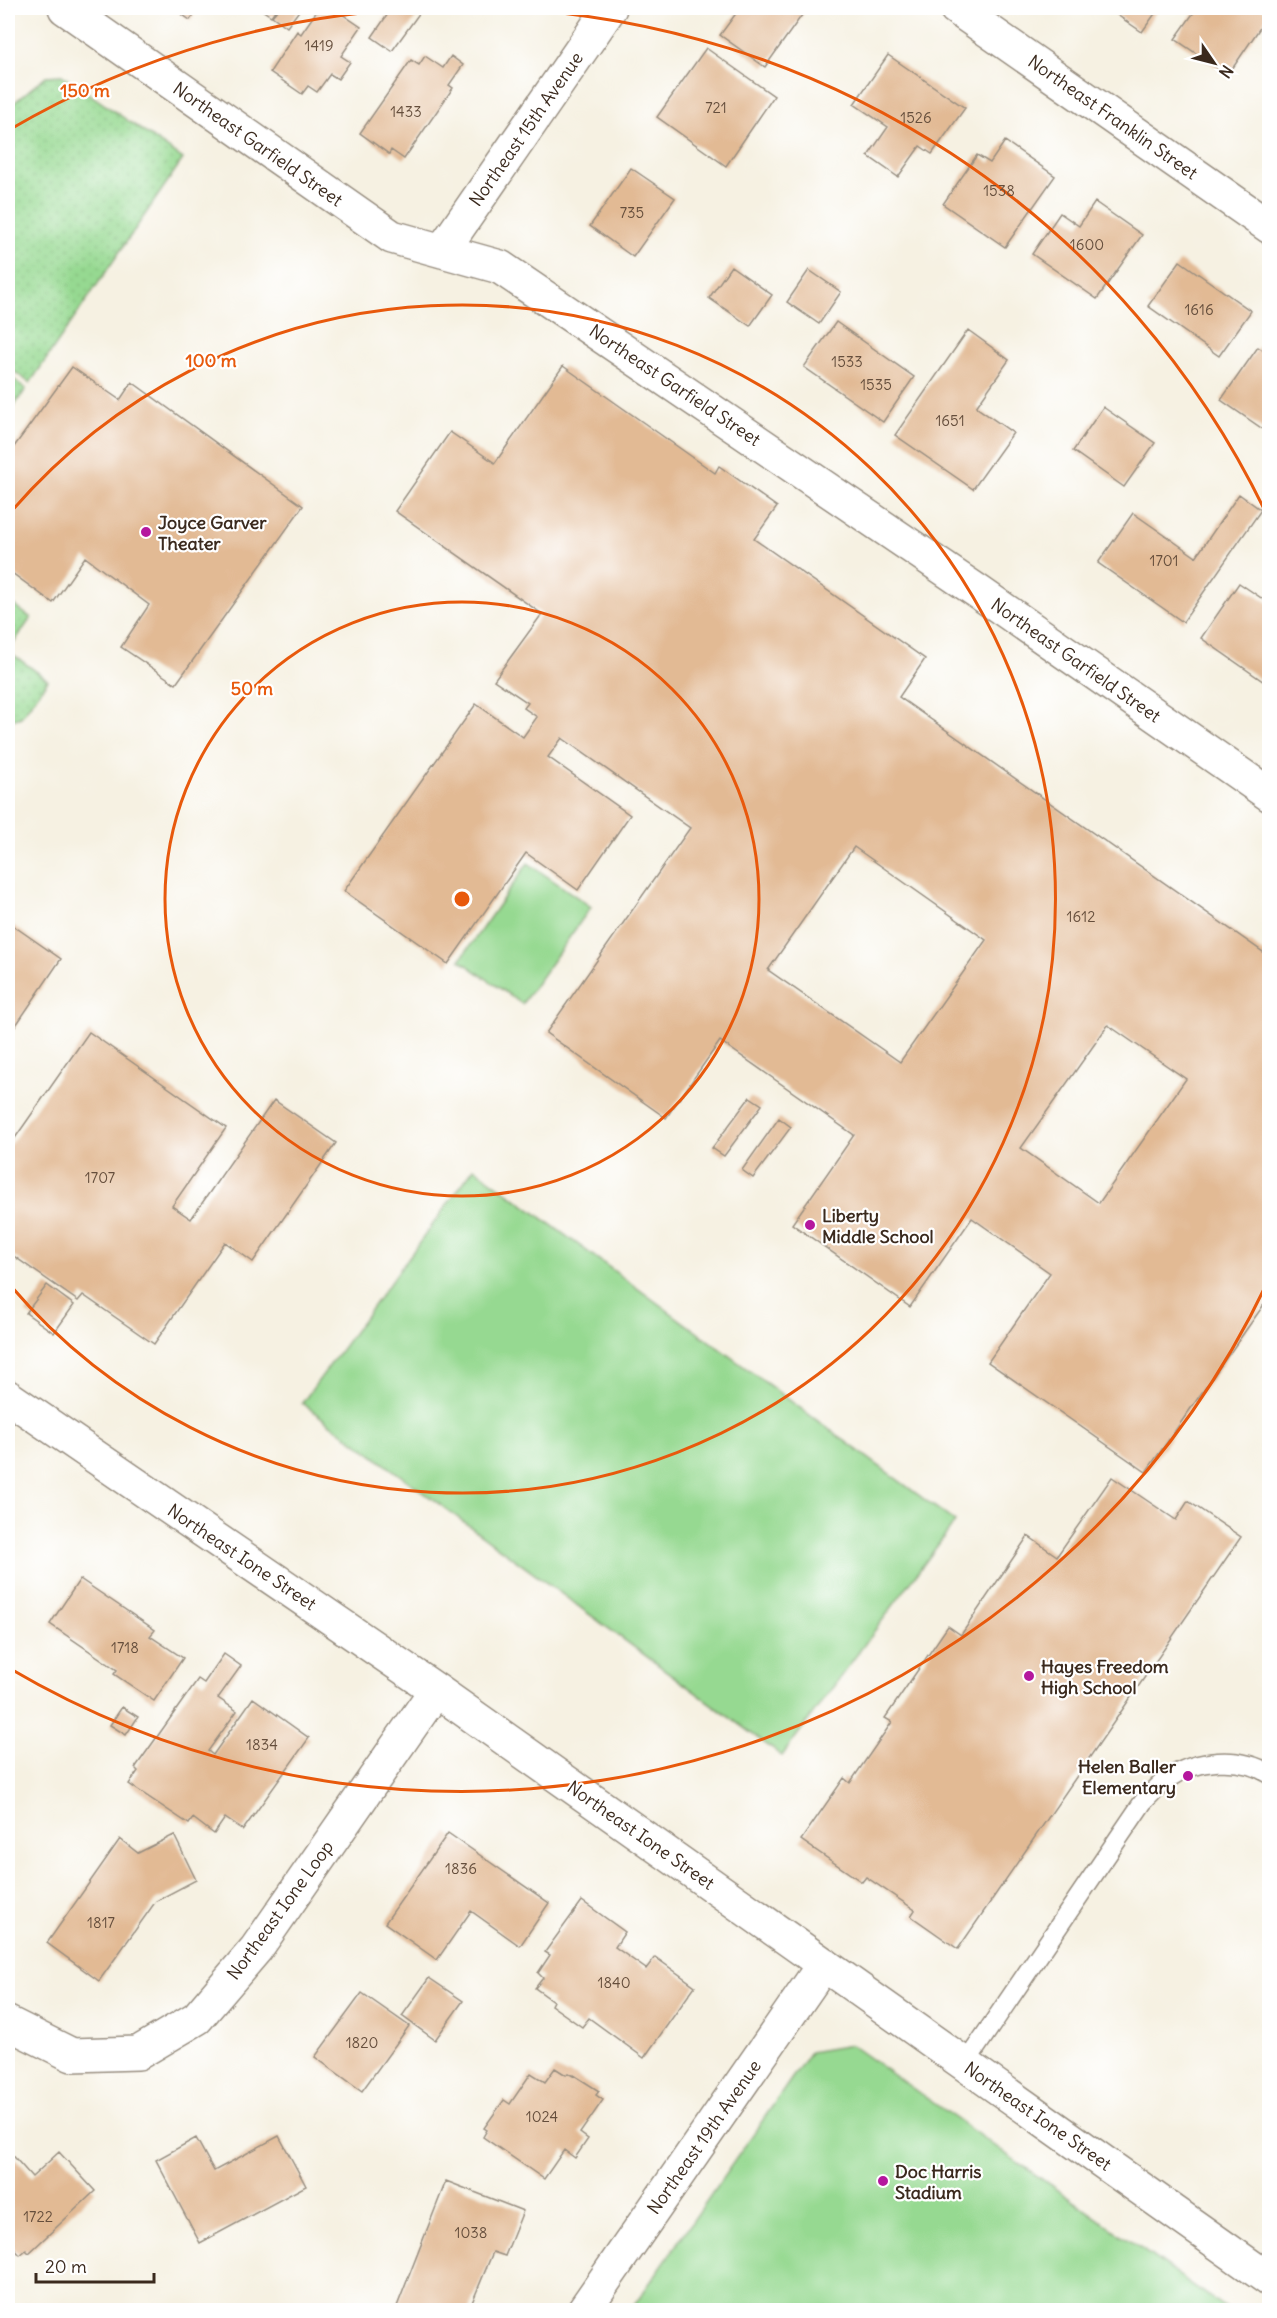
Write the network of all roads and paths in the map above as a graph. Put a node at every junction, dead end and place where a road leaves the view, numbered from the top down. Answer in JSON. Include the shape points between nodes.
{"nodes":[{"id":1,"x":65,"y":8,"type":"edge"},
{"id":2,"x":610,"y":8,"type":"edge"},
{"id":3,"x":956,"y":8,"type":"edge"},
{"id":4,"x":1269,"y":227,"type":"edge"},
{"id":5,"x":442,"y":251,"type":"junction"},
{"id":6,"x":1269,"y":795,"type":"edge"},
{"id":7,"x":8,"y":1397,"type":"edge"},
{"id":8,"x":436,"y":1690,"type":"junction"},
{"id":9,"x":1269,"y":1774,"type":"edge"},
{"id":10,"x":824,"y":1964,"type":"junction"},
{"id":11,"x":8,"y":2023,"type":"edge"},
{"id":12,"x":965,"y":2064,"type":"junction"},
{"id":13,"x":1269,"y":2280,"type":"edge"},
{"id":14,"x":584,"y":2310,"type":"edge"}],
"edges":[{"from":1,"to":5,"type":"street","name":"Northeast Garfield Street","via":[[392,237]]},
{"from":2,"to":5,"type":"street","name":"Northeast 15th Avenue"},
{"from":3,"to":4,"type":"street","name":"Northeast Franklin Street"},
{"from":5,"to":6,"type":"street","name":"Northeast Garfield Street","via":[[500,267]]},
{"from":7,"to":8,"type":"street","name":"Northeast Ione Street"},
{"from":8,"to":10,"type":"street","name":"Northeast Ione Street"},
{"from":8,"to":11,"type":"street","name":"Northeast Ione Loop","via":[[256,1949],[196,2018],[138,2053],[72,2055]]},
{"from":9,"to":12,"type":"lane","via":[[1261,1768],[1229,1761],[1197,1765],[1167,1779],[1143,1802]]},
{"from":10,"to":12,"type":"street","name":"Northeast Ione Street"},
{"from":10,"to":14,"type":"street","name":"Northeast 19th Avenue"},
{"from":12,"to":13,"type":"street","name":"Northeast Ione Street"}]}
